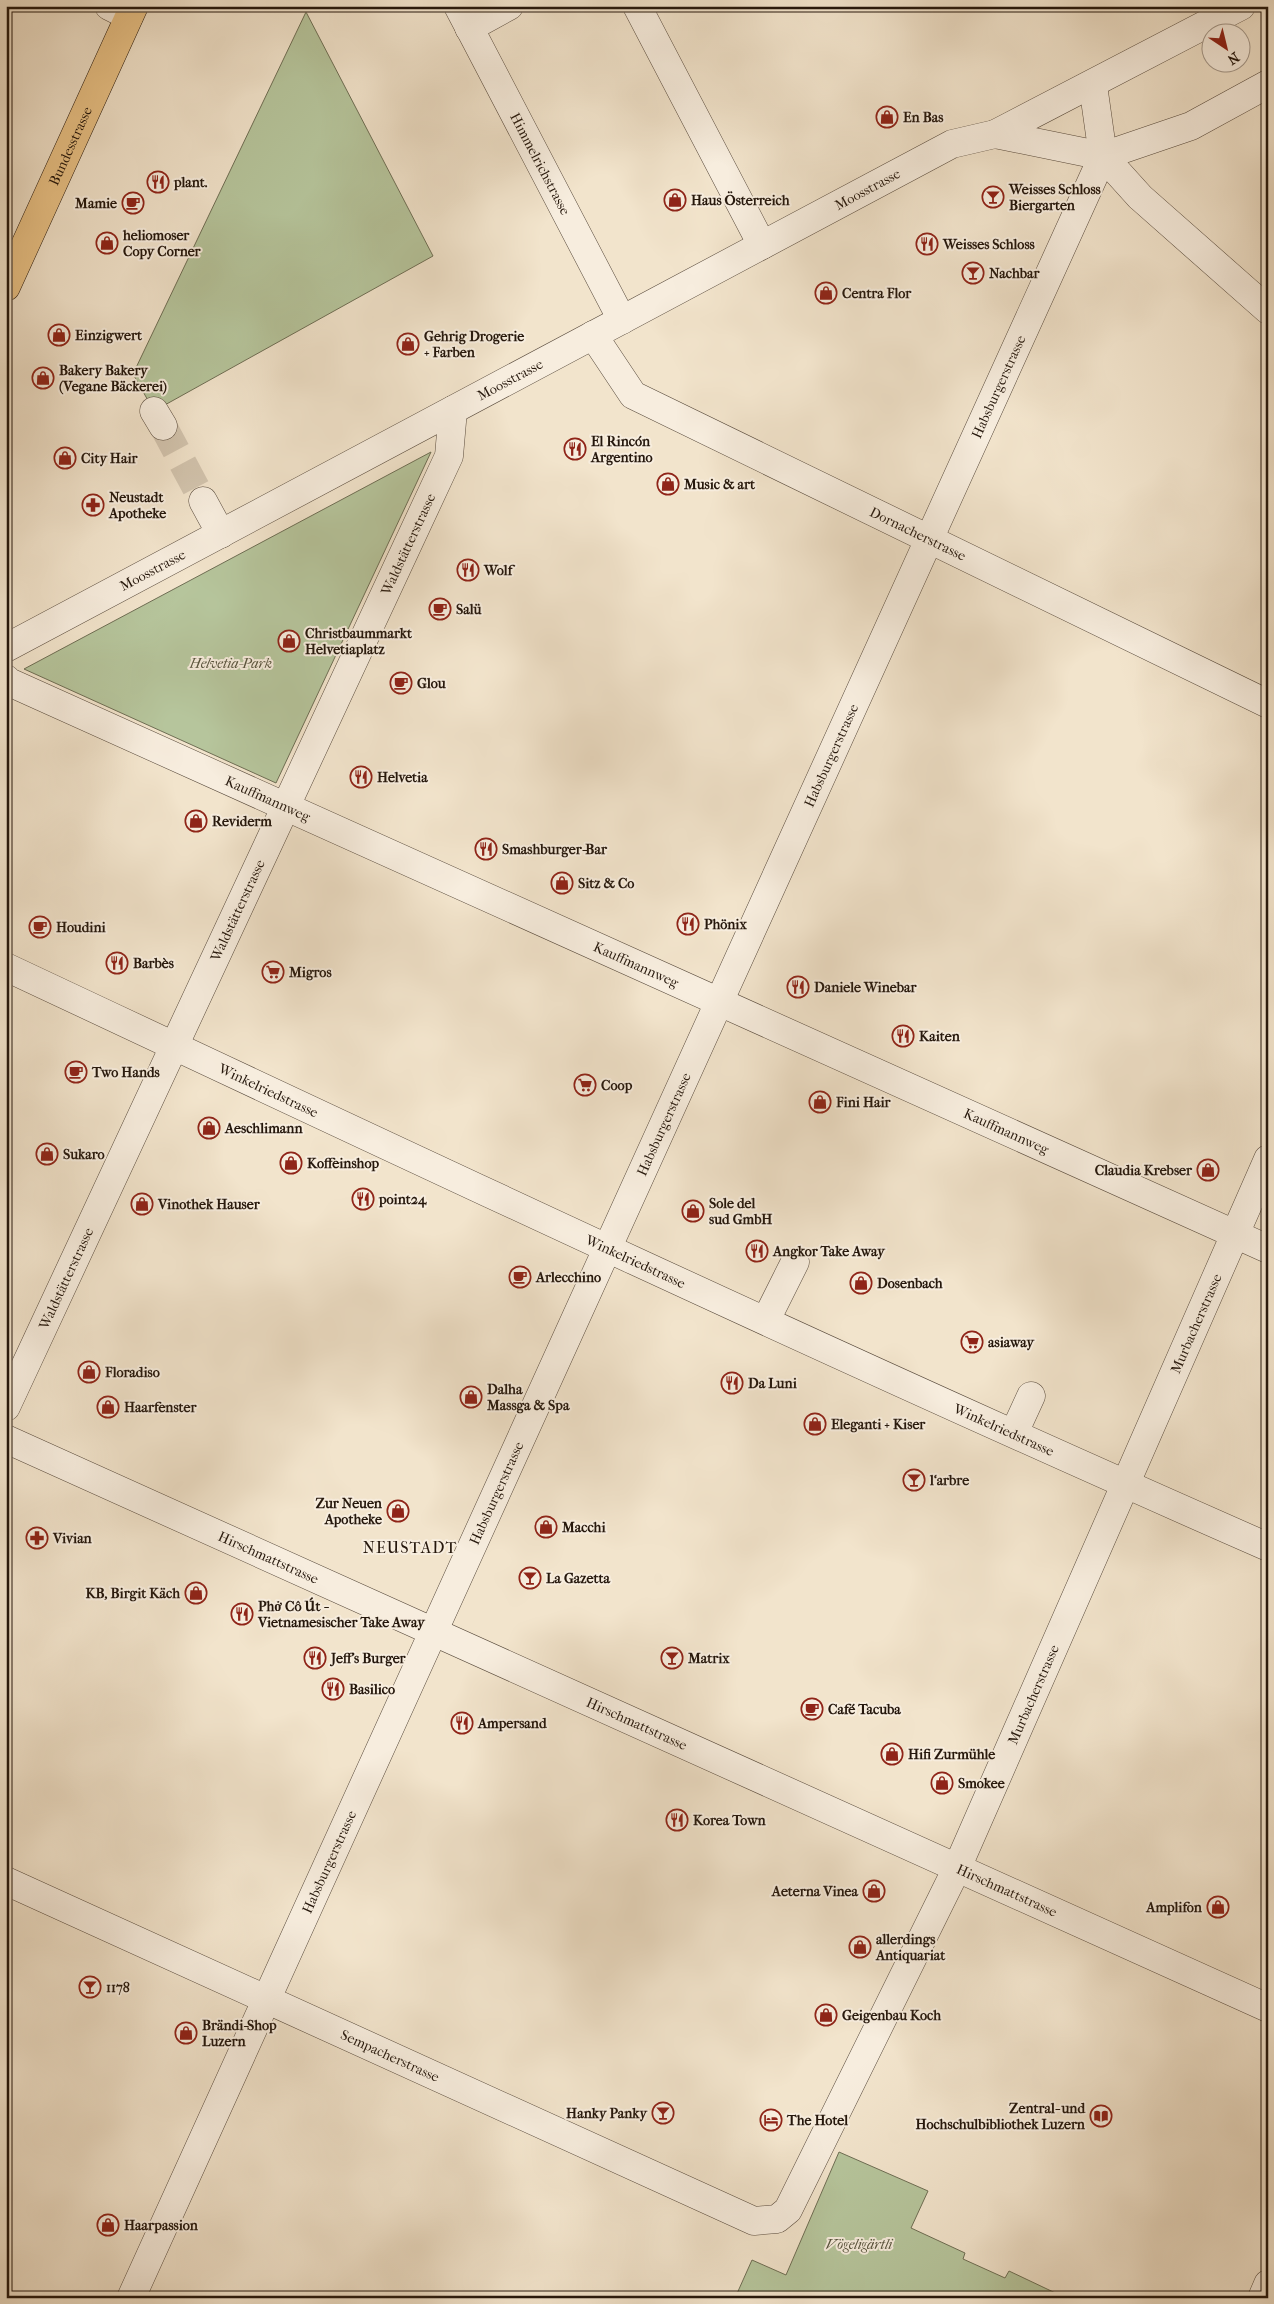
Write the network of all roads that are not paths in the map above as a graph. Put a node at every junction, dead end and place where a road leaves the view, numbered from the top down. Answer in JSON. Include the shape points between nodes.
{"nodes":[{"id":1,"x":510,"y":6,"type":"edge"},
{"id":2,"x":637,"y":6,"type":"edge"},
{"id":3,"x":1241,"y":6,"type":"edge"},
{"id":4,"x":124,"y":10,"type":"edge"},
{"id":5,"x":463,"y":17,"type":"edge"},
{"id":6,"x":1268,"y":84,"type":"edge"},
{"id":7,"x":1093,"y":85,"type":"junction"},
{"id":8,"x":995,"y":134,"type":"junction"},
{"id":9,"x":1104,"y":156,"type":"junction"},
{"id":10,"x":762,"y":245,"type":"junction"},
{"id":11,"x":6,"y":287,"type":"edge"},
{"id":12,"x":1268,"y":310,"type":"edge"},
{"id":13,"x":622,"y":320,"type":"junction"},
{"id":14,"x":593,"y":336,"type":"junction"},
{"id":15,"x":453,"y":410,"type":"junction"},
{"id":16,"x":202,"y":501,"type":"tunnel mouth"},
{"id":17,"x":220,"y":534,"type":"junction"},
{"id":18,"x":930,"y":539,"type":"junction"},
{"id":19,"x":14,"y":640,"type":"edge"},
{"id":20,"x":6,"y":679,"type":"edge"},
{"id":21,"x":1268,"y":704,"type":"edge"},
{"id":22,"x":285,"y":807,"type":"junction"},
{"id":23,"x":6,"y":967,"type":"edge"},
{"id":24,"x":719,"y":1002,"type":"junction"},
{"id":25,"x":174,"y":1046,"type":"junction"},
{"id":26,"x":1268,"y":1159,"type":"edge"},
{"id":27,"x":1234,"y":1235,"type":"junction"},
{"id":28,"x":608,"y":1248,"type":"junction"},
{"id":29,"x":1268,"y":1250,"type":"edge"},
{"id":30,"x":795,"y":1262,"type":"dead end"},
{"id":31,"x":766,"y":1320,"type":"junction"},
{"id":32,"x":1031,"y":1396,"type":"dead end"},
{"id":33,"x":6,"y":1407,"type":"edge"},
{"id":34,"x":1014,"y":1433,"type":"junction"},
{"id":35,"x":6,"y":1439,"type":"edge"},
{"id":36,"x":1125,"y":1484,"type":"junction"},
{"id":37,"x":1268,"y":1547,"type":"edge"},
{"id":38,"x":433,"y":1632,"type":"junction"},
{"id":39,"x":956,"y":1868,"type":"junction"},
{"id":40,"x":6,"y":1881,"type":"edge"},
{"id":41,"x":267,"y":1998,"type":"junction"},
{"id":42,"x":1268,"y":2008,"type":"edge"},
{"id":43,"x":777,"y":2219,"type":"joint"},
{"id":44,"x":1268,"y":2284,"type":"edge"},
{"id":45,"x":131,"y":2298,"type":"edge"},
{"id":46,"x":1262,"y":2298,"type":"edge"}],
"edges":[{"from":1,"to":5,"type":"street"},
{"from":2,"to":10,"type":"street"},
{"from":3,"to":7,"type":"street","name":"Moosstrasse"},
{"from":4,"to":11,"type":"main road","name":"Bundesstrasse"},
{"from":5,"to":13,"type":"street","name":"Himmelrichstrasse"},
{"from":6,"to":9,"type":"street","via":[[1191,126]]},
{"from":7,"to":8,"type":"street","name":"Moosstrasse"},
{"from":7,"to":9,"type":"street"},
{"from":8,"to":9,"type":"street","name":"Moosstrasse"},
{"from":8,"to":10,"type":"street","name":"Moosstrasse","via":[[952,144]]},
{"from":9,"to":12,"type":"street","via":[[1140,197]]},
{"from":9,"to":18,"type":"street","name":"Habsburgerstrasse"},
{"from":10,"to":13,"type":"street","name":"Moosstrasse"},
{"from":13,"to":14,"type":"street","name":"Moosstrasse"},
{"from":14,"to":15,"type":"street","name":"Moosstrasse"},
{"from":14,"to":18,"type":"street","name":"Dornacherstrasse","via":[[632,395]]},
{"from":15,"to":17,"type":"street","name":"Moosstrasse"},
{"from":15,"to":22,"type":"street","name":"Waldstätterstrasse","via":[[449,456]]},
{"from":16,"to":17,"type":"street"},
{"from":17,"to":19,"type":"street","name":"Moosstrasse"},
{"from":18,"to":21,"type":"street","name":"Dornacherstrasse"},
{"from":18,"to":24,"type":"street","name":"Habsburgerstrasse"},
{"from":20,"to":22,"type":"street","name":"Kauffmannweg"},
{"from":22,"to":24,"type":"street","name":"Kauffmannweg"},
{"from":22,"to":25,"type":"street","name":"Waldstätterstrasse"},
{"from":23,"to":25,"type":"street","name":"Winkelriedstrasse"},
{"from":24,"to":27,"type":"street","name":"Kauffmannweg"},
{"from":24,"to":28,"type":"street","name":"Habsburgerstrasse"},
{"from":25,"to":28,"type":"street","name":"Winkelriedstrasse"},
{"from":25,"to":33,"type":"street","name":"Waldstätterstrasse"},
{"from":26,"to":27,"type":"street","name":"Murbacherstrasse"},
{"from":27,"to":29,"type":"street","name":"Kauffmannweg"},
{"from":27,"to":36,"type":"street","name":"Murbacherstrasse"},
{"from":28,"to":31,"type":"street","name":"Winkelriedstrasse"},
{"from":28,"to":38,"type":"street","name":"Habsburgerstrasse"},
{"from":30,"to":31,"type":"street"},
{"from":31,"to":34,"type":"street","name":"Winkelriedstrasse"},
{"from":32,"to":34,"type":"street"},
{"from":34,"to":36,"type":"street","name":"Winkelriedstrasse"},
{"from":35,"to":38,"type":"street","name":"Hirschmattstrasse"},
{"from":36,"to":37,"type":"street","name":"Winkelriedstrasse"},
{"from":36,"to":39,"type":"street","name":"Murbacherstrasse"},
{"from":38,"to":39,"type":"street","name":"Hirschmattstrasse"},
{"from":38,"to":41,"type":"street","name":"Habsburgerstrasse"},
{"from":39,"to":42,"type":"street","name":"Hirschmattstrasse"},
{"from":39,"to":43,"type":"street","name":"Murbacherstrasse","via":[[788,2210]]},
{"from":40,"to":41,"type":"street","name":"Sempacherstrasse"},
{"from":41,"to":43,"type":"street","name":"Sempacherstrasse","via":[[754,2221]]},
{"from":41,"to":45,"type":"street","name":"Habsburgerstrasse"},
{"from":44,"to":46,"type":"street"}]}
